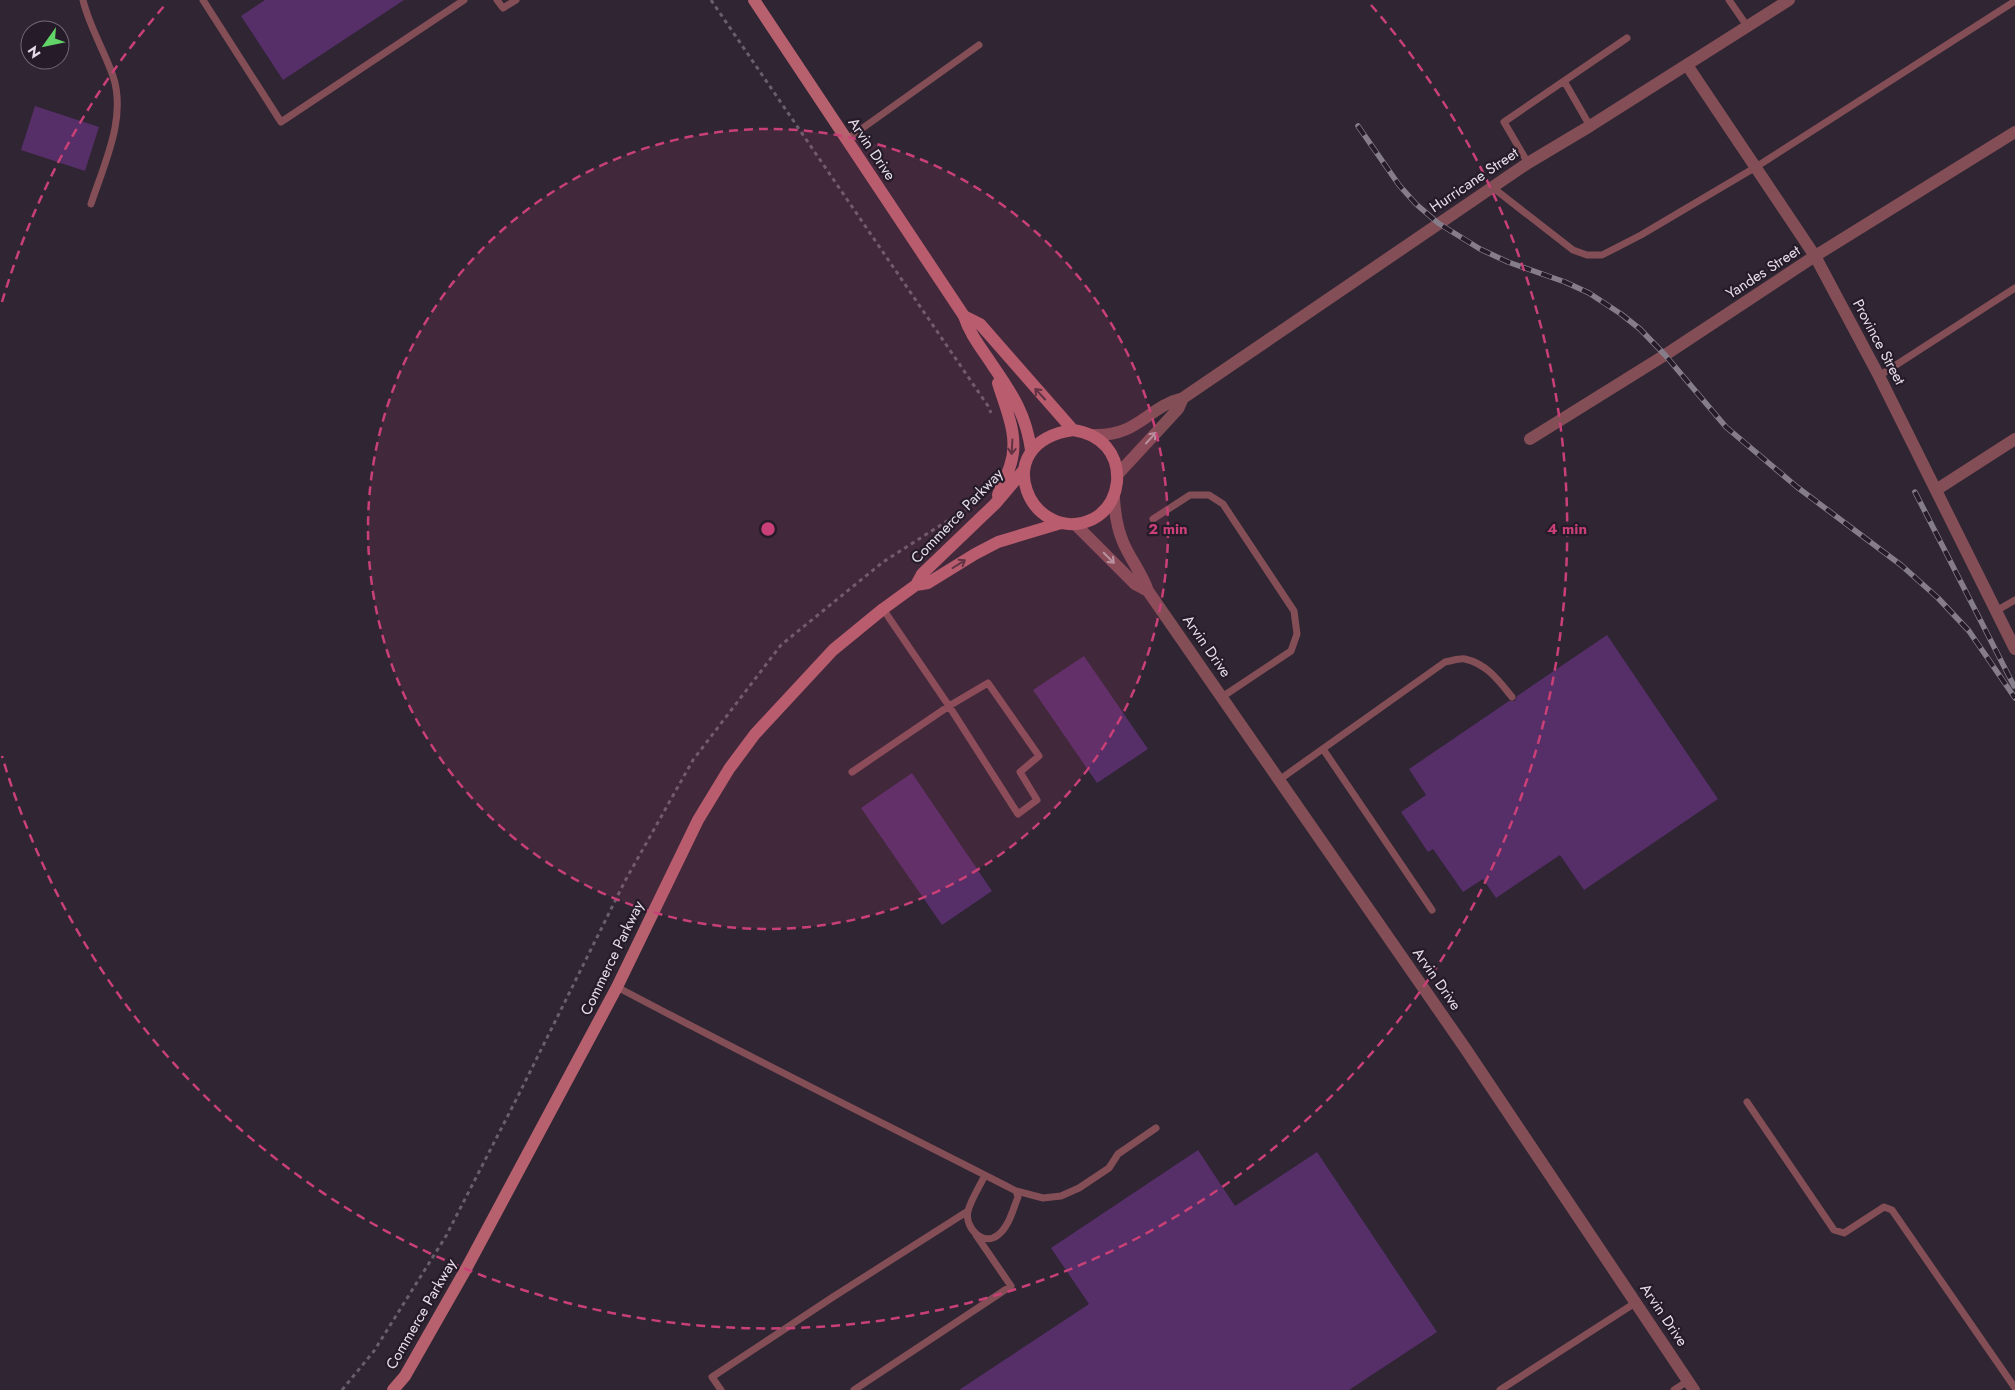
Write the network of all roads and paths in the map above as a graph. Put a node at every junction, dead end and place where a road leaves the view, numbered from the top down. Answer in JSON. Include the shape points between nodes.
{"nodes":[{"id":1,"x":83,"y":0,"type":"edge"},
{"id":2,"x":464,"y":0,"type":"edge"},
{"id":3,"x":497,"y":0,"type":"edge"},
{"id":4,"x":516,"y":0,"type":"edge"},
{"id":5,"x":711,"y":0,"type":"edge"},
{"id":6,"x":754,"y":0,"type":"edge"},
{"id":7,"x":1729,"y":0,"type":"edge"},
{"id":8,"x":1789,"y":0,"type":"edge"},
{"id":9,"x":2015,"y":0,"type":"edge"},
{"id":10,"x":207,"y":1,"type":"edge"},
{"id":11,"x":1747,"y":26,"type":"junction"},
{"id":12,"x":1627,"y":38,"type":"dead end"},
{"id":13,"x":979,"y":45,"type":"dead end"},
{"id":14,"x":1686,"y":65,"type":"junction"},
{"id":15,"x":1564,"y":81,"type":"junction"},
{"id":16,"x":1590,"y":126,"type":"junction"},
{"id":17,"x":2015,"y":132,"type":"edge"},
{"id":18,"x":846,"y":140,"type":"junction"},
{"id":19,"x":1528,"y":163,"type":"junction"},
{"id":20,"x":1756,"y":167,"type":"junction"},
{"id":21,"x":1492,"y":188,"type":"junction"},
{"id":22,"x":92,"y":204,"type":"dead end"},
{"id":23,"x":1816,"y":256,"type":"junction"},
{"id":24,"x":2015,"y":288,"type":"edge"},
{"id":25,"x":964,"y":316,"type":"junction"},
{"id":26,"x":993,"y":366,"type":"junction"},
{"id":27,"x":1879,"y":376,"type":"junction"},
{"id":28,"x":1183,"y":398,"type":"junction"},
{"id":29,"x":991,"y":414,"type":"dead end"},
{"id":30,"x":1074,"y":430,"type":"junction"},
{"id":31,"x":1093,"y":435,"type":"junction"},
{"id":32,"x":1530,"y":439,"type":"dead end"},
{"id":33,"x":2015,"y":439,"type":"edge"},
{"id":34,"x":1031,"y":450,"type":"junction"},
{"id":35,"x":1024,"y":471,"type":"junction"},
{"id":36,"x":1118,"y":474,"type":"junction"},
{"id":37,"x":1936,"y":490,"type":"junction"},
{"id":38,"x":1114,"y":499,"type":"junction"},
{"id":39,"x":995,"y":504,"type":"junction"},
{"id":40,"x":972,"y":505,"type":"dead end"},
{"id":41,"x":1153,"y":519,"type":"dead end"},
{"id":42,"x":1061,"y":523,"type":"junction"},
{"id":43,"x":1075,"y":524,"type":"junction"},
{"id":44,"x":916,"y":585,"type":"junction"},
{"id":45,"x":1148,"y":590,"type":"junction"},
{"id":46,"x":2015,"y":600,"type":"edge"},
{"id":47,"x":883,"y":609,"type":"junction"},
{"id":48,"x":1996,"y":611,"type":"junction"},
{"id":49,"x":2015,"y":649,"type":"edge"},
{"id":50,"x":1512,"y":697,"type":"dead end"},
{"id":51,"x":1222,"y":698,"type":"junction"},
{"id":52,"x":948,"y":706,"type":"junction"},
{"id":53,"x":1323,"y":749,"type":"junction"},
{"id":54,"x":852,"y":772,"type":"dead end"},
{"id":55,"x":1279,"y":780,"type":"junction"},
{"id":56,"x":1432,"y":910,"type":"dead end"},
{"id":57,"x":617,"y":987,"type":"junction"},
{"id":58,"x":1747,"y":1102,"type":"dead end"},
{"id":59,"x":1156,"y":1128,"type":"dead end"},
{"id":60,"x":985,"y":1175,"type":"junction"},
{"id":61,"x":1016,"y":1191,"type":"junction"},
{"id":62,"x":968,"y":1211,"type":"junction"},
{"id":63,"x":974,"y":1233,"type":"junction"},
{"id":64,"x":1635,"y":1302,"type":"junction"},
{"id":65,"x":1691,"y":1386,"type":"edge"},
{"id":66,"x":2015,"y":1388,"type":"edge"},
{"id":67,"x":342,"y":1390,"type":"edge"},
{"id":68,"x":392,"y":1390,"type":"edge"},
{"id":69,"x":721,"y":1390,"type":"edge"},
{"id":70,"x":854,"y":1390,"type":"edge"},
{"id":71,"x":1500,"y":1390,"type":"edge"},
{"id":72,"x":1674,"y":1390,"type":"edge"}],
"edges":[{"from":1,"to":22,"type":"lane","via":[[113,76],[117,96],[116,124]]},
{"from":2,"to":10,"type":"lane","via":[[281,122]]},
{"from":3,"to":4,"type":"lane","via":[[503,8]]},
{"from":5,"to":29,"type":"path"},
{"from":6,"to":18,"type":"street","name":"Arvin Drive"},
{"from":7,"to":11,"type":"lane"},
{"from":8,"to":11,"type":"street","name":"Hurricane Street"},
{"from":9,"to":20,"type":"lane"},
{"from":11,"to":14,"type":"street","name":"Hurricane Street"},
{"from":12,"to":15,"type":"lane"},
{"from":13,"to":18,"type":"lane"},
{"from":14,"to":16,"type":"street","name":"Hurricane Street"},
{"from":14,"to":20,"type":"street","name":"Province Street"},
{"from":15,"to":16,"type":"lane"},
{"from":15,"to":19,"type":"lane","via":[[1504,122]]},
{"from":16,"to":19,"type":"street","name":"Hurricane Street"},
{"from":17,"to":23,"type":"street","name":"Yandes Street"},
{"from":18,"to":25,"type":"street","name":"Arvin Drive"},
{"from":19,"to":21,"type":"street","name":"Hurricane Street"},
{"from":20,"to":21,"type":"lane","via":[[1602,255],[1587,255],[1573,250]]},
{"from":20,"to":23,"type":"street","name":"Province Street"},
{"from":21,"to":28,"type":"street","name":"Hurricane Street"},
{"from":23,"to":27,"type":"street","name":"Province Street"},
{"from":23,"to":32,"type":"street","name":"Yandes Street"},
{"from":24,"to":27,"type":"lane"},
{"from":25,"to":26,"type":"street","name":"Arvin Drive","via":[[969,331]]},
{"from":30,"to":25,"type":"street","name":"Arvin Drive","one_way":true,"via":[[980,324]]},
{"from":26,"to":34,"type":"street","name":"Arvin Drive","via":[[1020,410],[1028,428]]},
{"from":26,"to":39,"type":"street","one_way":true,"via":[[1008,408],[1013,446],[1010,465]]},
{"from":27,"to":37,"type":"street","name":"Province Street"},
{"from":28,"to":31,"type":"street","name":"Hurricane Street","via":[[1172,400],[1122,432]]},
{"from":36,"to":28,"type":"street","name":"Hurricane Street","one_way":true,"via":[[1178,409]]},
{"from":30,"to":31,"type":"street"},
{"from":30,"to":34,"type":"street","via":[[1050,436]]},
{"from":31,"to":36,"type":"street","name":"Arvin Drive","via":[[1110,451]]},
{"from":33,"to":37,"type":"street"},
{"from":34,"to":35,"type":"street","name":"Arvin Drive"},
{"from":35,"to":39,"type":"street","name":"Commerce Parkway"},
{"from":35,"to":42,"type":"street","name":"Arvin Drive","via":[[1029,496],[1035,506]]},
{"from":36,"to":38,"type":"street","name":"Arvin Drive"},
{"from":37,"to":48,"type":"street","name":"Province Street"},
{"from":38,"to":43,"type":"street","name":"Arvin Drive","via":[[1098,516]]},
{"from":38,"to":45,"type":"street","name":"Arvin Drive","via":[[1122,541]]},
{"from":39,"to":44,"type":"street","name":"Commerce Parkway","via":[[922,574]]},
{"from":40,"to":67,"type":"path","via":[[883,562],[781,645],[693,760],[625,881],[446,1236],[374,1351]]},
{"from":41,"to":51,"type":"lane","via":[[1190,495],[1209,495],[1216,499],[1223,504],[1294,611],[1297,634],[1291,651]]},
{"from":42,"to":43,"type":"street","name":"Arvin Drive"},
{"from":44,"to":42,"type":"street","name":"Commerce Parkway","one_way":true,"via":[[928,583],[998,542]]},
{"from":43,"to":45,"type":"street","name":"Arvin Drive","one_way":true,"via":[[1135,584]]},
{"from":44,"to":47,"type":"street","name":"Commerce Parkway"},
{"from":45,"to":51,"type":"street","name":"Arvin Drive"},
{"from":46,"to":48,"type":"lane"},
{"from":47,"to":52,"type":"lane"},
{"from":47,"to":57,"type":"street","name":"Commerce Parkway","via":[[833,650],[755,734],[734,762],[698,820]]},
{"from":48,"to":49,"type":"street","name":"Province Street"},
{"from":50,"to":53,"type":"lane","via":[[1483,666],[1464,659],[1445,662]]},
{"from":51,"to":55,"type":"street","name":"Arvin Drive"},
{"from":52,"to":52,"type":"lane","via":[[1018,814],[1037,800],[1020,772],[1039,756],[988,683]]},
{"from":52,"to":54,"type":"lane"},
{"from":53,"to":55,"type":"lane"},
{"from":53,"to":56,"type":"lane"},
{"from":55,"to":64,"type":"street","name":"Arvin Drive","via":[[1465,1048]]},
{"from":57,"to":60,"type":"lane"},
{"from":57,"to":68,"type":"street","name":"Commerce Parkway","via":[[466,1269],[405,1376]]},
{"from":58,"to":66,"type":"lane","via":[[1834,1230],[1844,1233],[1884,1207],[1892,1210]]},
{"from":59,"to":61,"type":"lane","via":[[1118,1154],[1109,1168],[1079,1188],[1061,1196],[1043,1198]]},
{"from":60,"to":61,"type":"lane"},
{"from":60,"to":62,"type":"lane"},
{"from":61,"to":63,"type":"lane","via":[[1018,1197],[1004,1230],[990,1239]]},
{"from":62,"to":63,"type":"lane","via":[[969,1226]]},
{"from":62,"to":69,"type":"lane","via":[[712,1377]]},
{"from":63,"to":70,"type":"lane","via":[[1011,1286]]},
{"from":64,"to":65,"type":"street","name":"Arvin Drive"},
{"from":64,"to":71,"type":"lane"},
{"from":65,"to":72,"type":"lane"}]}
